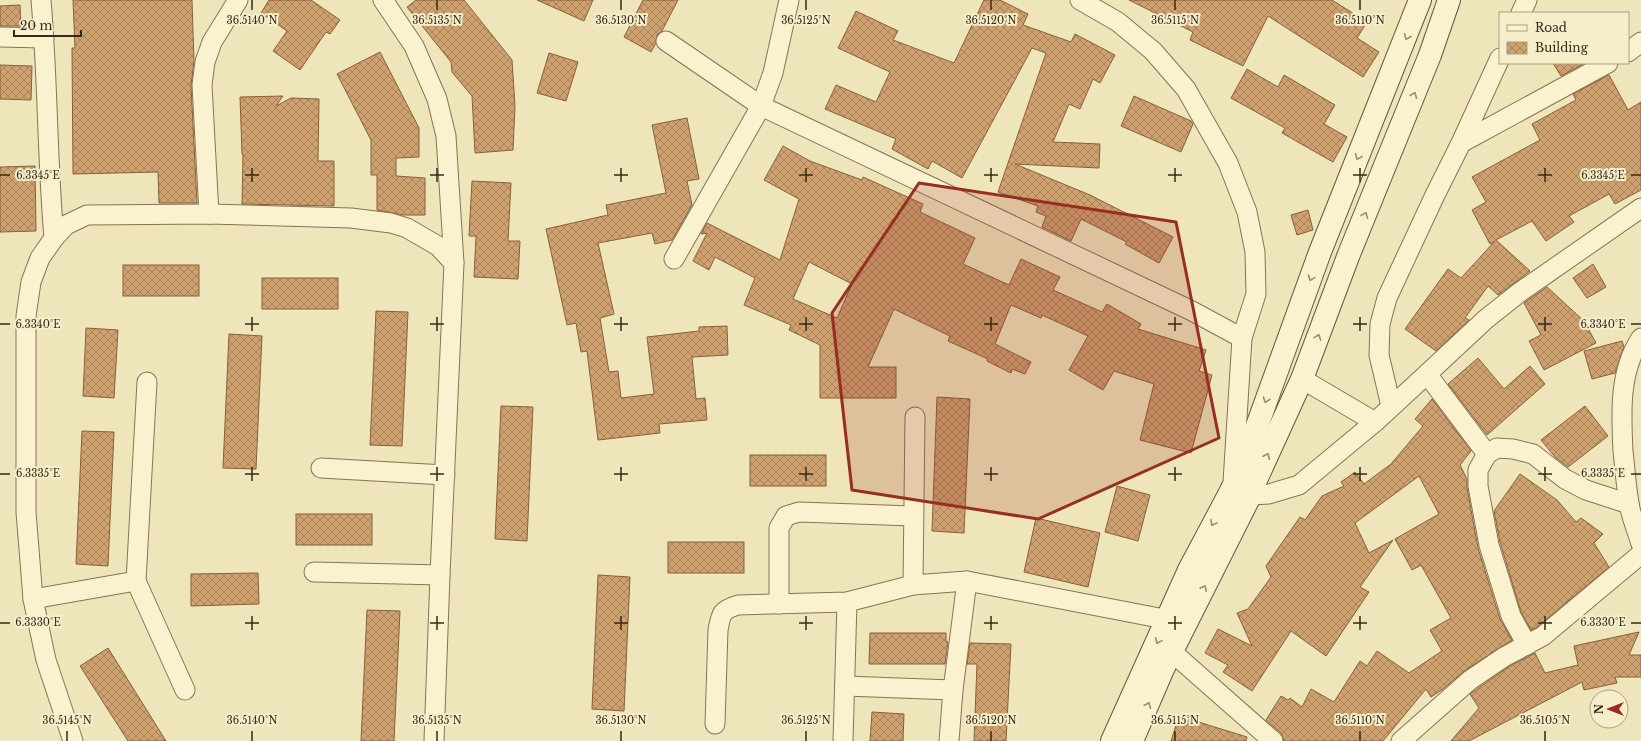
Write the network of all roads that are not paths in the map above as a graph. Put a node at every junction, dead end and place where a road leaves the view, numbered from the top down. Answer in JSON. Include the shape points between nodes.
{"nodes":[{"id":1,"x":41,"y":0,"type":"edge"},
{"id":2,"x":238,"y":0,"type":"edge"},
{"id":3,"x":383,"y":0,"type":"edge"},
{"id":4,"x":789,"y":0,"type":"edge"},
{"id":5,"x":1080,"y":0,"type":"edge"},
{"id":6,"x":1420,"y":0,"type":"edge"},
{"id":7,"x":1449,"y":0,"type":"edge"},
{"id":8,"x":1526,"y":0,"type":"edge"},
{"id":9,"x":1520,"y":12,"type":"edge"},
{"id":10,"x":0,"y":37,"type":"edge"},
{"id":11,"x":44,"y":38,"type":"junction"},
{"id":12,"x":666,"y":41,"type":"dead end"},
{"id":13,"x":1641,"y":42,"type":"edge"},
{"id":14,"x":1629,"y":51,"type":"edge"},
{"id":15,"x":1499,"y":60,"type":"edge"},
{"id":16,"x":1606,"y":64,"type":"edge"},
{"id":17,"x":761,"y":106,"type":"junction"},
{"id":18,"x":1461,"y":143,"type":"junction"},
{"id":19,"x":1641,"y":208,"type":"edge"},
{"id":20,"x":209,"y":214,"type":"junction"},
{"id":21,"x":54,"y":238,"type":"junction"},
{"id":22,"x":674,"y":259,"type":"dead end"},
{"id":23,"x":454,"y":263,"type":"junction"},
{"id":24,"x":1242,"y":338,"type":"junction"},
{"id":25,"x":1641,"y":338,"type":"edge"},
{"id":26,"x":1427,"y":374,"type":"junction"},
{"id":27,"x":1302,"y":379,"type":"junction"},
{"id":28,"x":147,"y":382,"type":"dead end"},
{"id":29,"x":1392,"y":406,"type":"junction"},
{"id":30,"x":915,"y":417,"type":"dead end"},
{"id":31,"x":1375,"y":422,"type":"junction"},
{"id":32,"x":1488,"y":454,"type":"junction"},
{"id":33,"x":321,"y":468,"type":"dead end"},
{"id":34,"x":445,"y":475,"type":"junction"},
{"id":35,"x":1242,"y":491,"type":"junction"},
{"id":36,"x":1629,"y":504,"type":"junction"},
{"id":37,"x":914,"y":516,"type":"junction"},
{"id":38,"x":1641,"y":544,"type":"edge"},
{"id":39,"x":1641,"y":554,"type":"edge"},
{"id":40,"x":314,"y":572,"type":"dead end"},
{"id":41,"x":440,"y":575,"type":"junction"},
{"id":42,"x":136,"y":581,"type":"junction"},
{"id":43,"x":967,"y":581,"type":"junction"},
{"id":44,"x":913,"y":585,"type":"junction"},
{"id":45,"x":33,"y":599,"type":"junction"},
{"id":46,"x":847,"y":602,"type":"junction"},
{"id":47,"x":779,"y":604,"type":"junction"},
{"id":48,"x":1177,"y":621,"type":"junction"},
{"id":49,"x":1527,"y":645,"type":"junction"},
{"id":50,"x":1172,"y":652,"type":"junction"},
{"id":51,"x":846,"y":686,"type":"junction"},
{"id":52,"x":185,"y":690,"type":"dead end"},
{"id":53,"x":953,"y":690,"type":"junction"},
{"id":54,"x":716,"y":724,"type":"dead end"},
{"id":55,"x":72,"y":741,"type":"edge"},
{"id":56,"x":434,"y":741,"type":"edge"},
{"id":57,"x":843,"y":741,"type":"edge"},
{"id":58,"x":949,"y":741,"type":"edge"},
{"id":59,"x":1112,"y":741,"type":"edge"},
{"id":60,"x":1132,"y":741,"type":"edge"},
{"id":61,"x":1273,"y":741,"type":"edge"},
{"id":62,"x":1401,"y":741,"type":"edge"}],
"edges":[{"from":1,"to":11,"type":"street"},
{"from":2,"to":20,"type":"street","via":[[212,42],[205,62],[202,85]]},
{"from":3,"to":23,"type":"street","via":[[414,46],[437,99],[446,136]]},
{"from":4,"to":17,"type":"street","via":[[773,73]]},
{"from":5,"to":24,"type":"street","via":[[1118,22],[1153,51],[1186,89],[1228,163],[1247,212],[1255,252],[1256,294]]},
{"from":6,"to":35,"type":"main road","one_way":true,"via":[[1320,252]]},
{"from":27,"to":7,"type":"main road","one_way":true,"via":[[1349,254],[1430,55]]},
{"from":8,"to":9,"type":"street"},
{"from":10,"to":11,"type":"street"},
{"from":11,"to":21,"type":"street"},
{"from":12,"to":17,"type":"street"},
{"from":13,"to":14,"type":"street"},
{"from":15,"to":18,"type":"street"},
{"from":16,"to":18,"type":"street"},
{"from":17,"to":22,"type":"street"},
{"from":17,"to":24,"type":"street","via":[[1192,311]]},
{"from":18,"to":29,"type":"street","via":[[1390,291],[1380,324],[1379,355]]},
{"from":19,"to":26,"type":"street","via":[[1520,292],[1486,319]]},
{"from":20,"to":21,"type":"street","via":[[87,215],[66,225]]},
{"from":20,"to":23,"type":"street","via":[[350,218],[391,223],[407,228],[432,242]]},
{"from":21,"to":45,"type":"street","via":[[40,258],[31,282],[26,316],[26,512]]},
{"from":23,"to":34,"type":"street"},
{"from":24,"to":35,"type":"street"},
{"from":25,"to":36,"type":"street","via":[[1624,380],[1621,410]]},
{"from":26,"to":29,"type":"street"},
{"from":26,"to":32,"type":"street"},
{"from":27,"to":31,"type":"street"},
{"from":35,"to":27,"type":"main road","one_way":true},
{"from":28,"to":42,"type":"street"},
{"from":29,"to":31,"type":"street"},
{"from":30,"to":37,"type":"street"},
{"from":31,"to":35,"type":"street","via":[[1299,485],[1269,494]]},
{"from":32,"to":36,"type":"street","via":[[1498,448],[1533,454],[1565,480]]},
{"from":32,"to":49,"type":"street","via":[[1478,470],[1478,486],[1488,539],[1511,616]]},
{"from":33,"to":34,"type":"street"},
{"from":34,"to":41,"type":"street"},
{"from":35,"to":48,"type":"main road"},
{"from":36,"to":38,"type":"street"},
{"from":37,"to":44,"type":"street"},
{"from":37,"to":47,"type":"street","via":[[799,512],[786,516],[779,528]]},
{"from":39,"to":49,"type":"street","via":[[1542,636]]},
{"from":40,"to":41,"type":"street"},
{"from":41,"to":56,"type":"street"},
{"from":42,"to":45,"type":"street"},
{"from":42,"to":52,"type":"street"},
{"from":43,"to":44,"type":"street"},
{"from":43,"to":48,"type":"street"},
{"from":43,"to":53,"type":"street"},
{"from":44,"to":46,"type":"street"},
{"from":45,"to":55,"type":"street","via":[[46,660]]},
{"from":46,"to":47,"type":"street"},
{"from":46,"to":51,"type":"street"},
{"from":47,"to":54,"type":"street","via":[[738,605],[726,609],[721,615],[718,630]]},
{"from":48,"to":50,"type":"main road"},
{"from":48,"to":59,"type":"main road","one_way":true},
{"from":49,"to":62,"type":"street","via":[[1470,680]]},
{"from":60,"to":50,"type":"main road","one_way":true},
{"from":50,"to":61,"type":"street"},
{"from":51,"to":53,"type":"street"},
{"from":51,"to":57,"type":"street"},
{"from":53,"to":58,"type":"street"}]}
